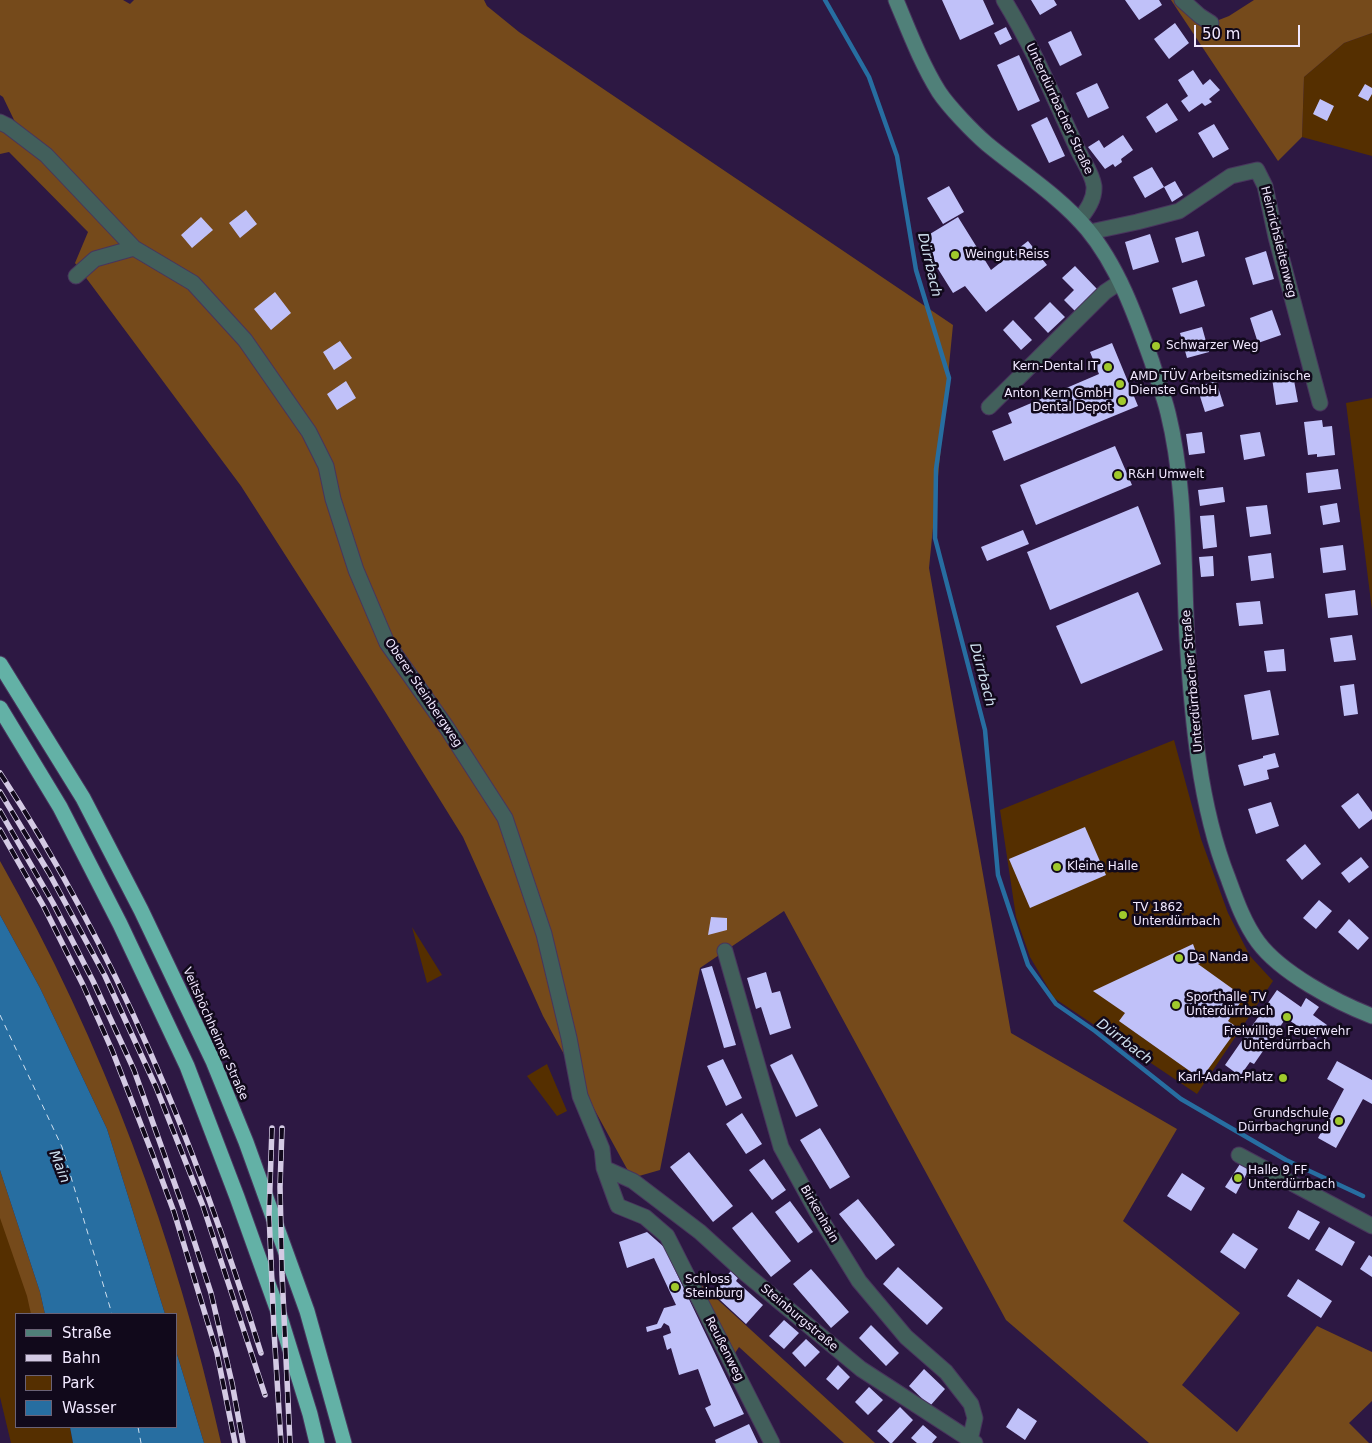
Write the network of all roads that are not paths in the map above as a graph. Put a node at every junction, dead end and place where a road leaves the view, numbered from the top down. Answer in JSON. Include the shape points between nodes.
{"nodes":[{"id":1,"x":896,"y":0,"type":"edge"},
{"id":2,"x":1004,"y":0,"type":"edge"},
{"id":3,"x":1182,"y":0,"type":"edge"},
{"id":4,"x":1211,"y":23,"type":"dead end"},
{"id":5,"x":0,"y":122,"type":"edge"},
{"id":6,"x":1079,"y":220,"type":"junction"},
{"id":7,"x":1090,"y":232,"type":"junction"},
{"id":8,"x":134,"y":248,"type":"junction"},
{"id":9,"x":76,"y":276,"type":"dead end"},
{"id":10,"x":1120,"y":282,"type":"junction"},
{"id":11,"x":1320,"y":403,"type":"dead end"},
{"id":12,"x":989,"y":406,"type":"dead end"},
{"id":13,"x":0,"y":664,"type":"edge"},
{"id":14,"x":0,"y":708,"type":"edge"},
{"id":15,"x":725,"y":951,"type":"dead end"},
{"id":16,"x":1372,"y":1016,"type":"edge"},
{"id":17,"x":1239,"y":1155,"type":"dead end"},
{"id":18,"x":604,"y":1168,"type":"junction"},
{"id":19,"x":1372,"y":1226,"type":"edge"},
{"id":20,"x":972,"y":1442,"type":"edge"},
{"id":21,"x":317,"y":1443,"type":"edge"},
{"id":22,"x":344,"y":1443,"type":"edge"},
{"id":23,"x":772,"y":1443,"type":"edge"}],
"edges":[{"from":1,"to":6,"type":"street","name":"Unterdürrbacher Straße","via":[[940,93],[985,143]]},
{"from":2,"to":6,"type":"street","name":"Unterdürrbacher Straße","via":[[1023,30],[1091,174],[1094,188],[1090,206]]},
{"from":3,"to":4,"type":"street"},
{"from":5,"to":8,"type":"street","name":"Oberer Steinbergweg","via":[[46,155]]},
{"from":6,"to":7,"type":"street","name":"Unterdürrbacher Straße"},
{"from":7,"to":10,"type":"street","name":"Unterdürrbacher Straße"},
{"from":7,"to":11,"type":"street","name":"Heinrichsleitenweg","via":[[1178,211],[1231,176],[1258,170],[1265,186]]},
{"from":8,"to":9,"type":"street","via":[[95,258]]},
{"from":8,"to":18,"type":"street","name":"Oberer Steinbergweg","via":[[193,283],[245,340],[309,432],[326,466],[356,570],[387,643],[505,818],[544,934],[580,1096],[602,1148]]},
{"from":10,"to":12,"type":"street","via":[[1105,292]]},
{"from":10,"to":16,"type":"street","name":"Unterdürrbacher Straße","via":[[1143,337],[1170,423],[1182,509],[1187,637],[1197,742],[1217,852],[1248,926],[1259,944],[1294,974],[1333,998]]},
{"from":13,"to":22,"type":"highway","name":"Veitshöchheimer Straße","via":[[83,798],[142,910],[213,1062],[246,1142],[307,1311]]},
{"from":14,"to":21,"type":"highway","via":[[60,807],[120,924],[186,1066],[280,1317]]},
{"from":15,"to":20,"type":"street","name":"Birkenhain","via":[[781,1148],[859,1281],[906,1337],[946,1372],[971,1404],[975,1418]]},
{"from":17,"to":19,"type":"street"},
{"from":18,"to":20,"type":"street","name":"Steinburgstraße","via":[[633,1181],[700,1232],[861,1369]]},
{"from":18,"to":23,"type":"street","name":"Reußenweg","via":[[618,1206],[645,1217],[666,1236]]}]}
